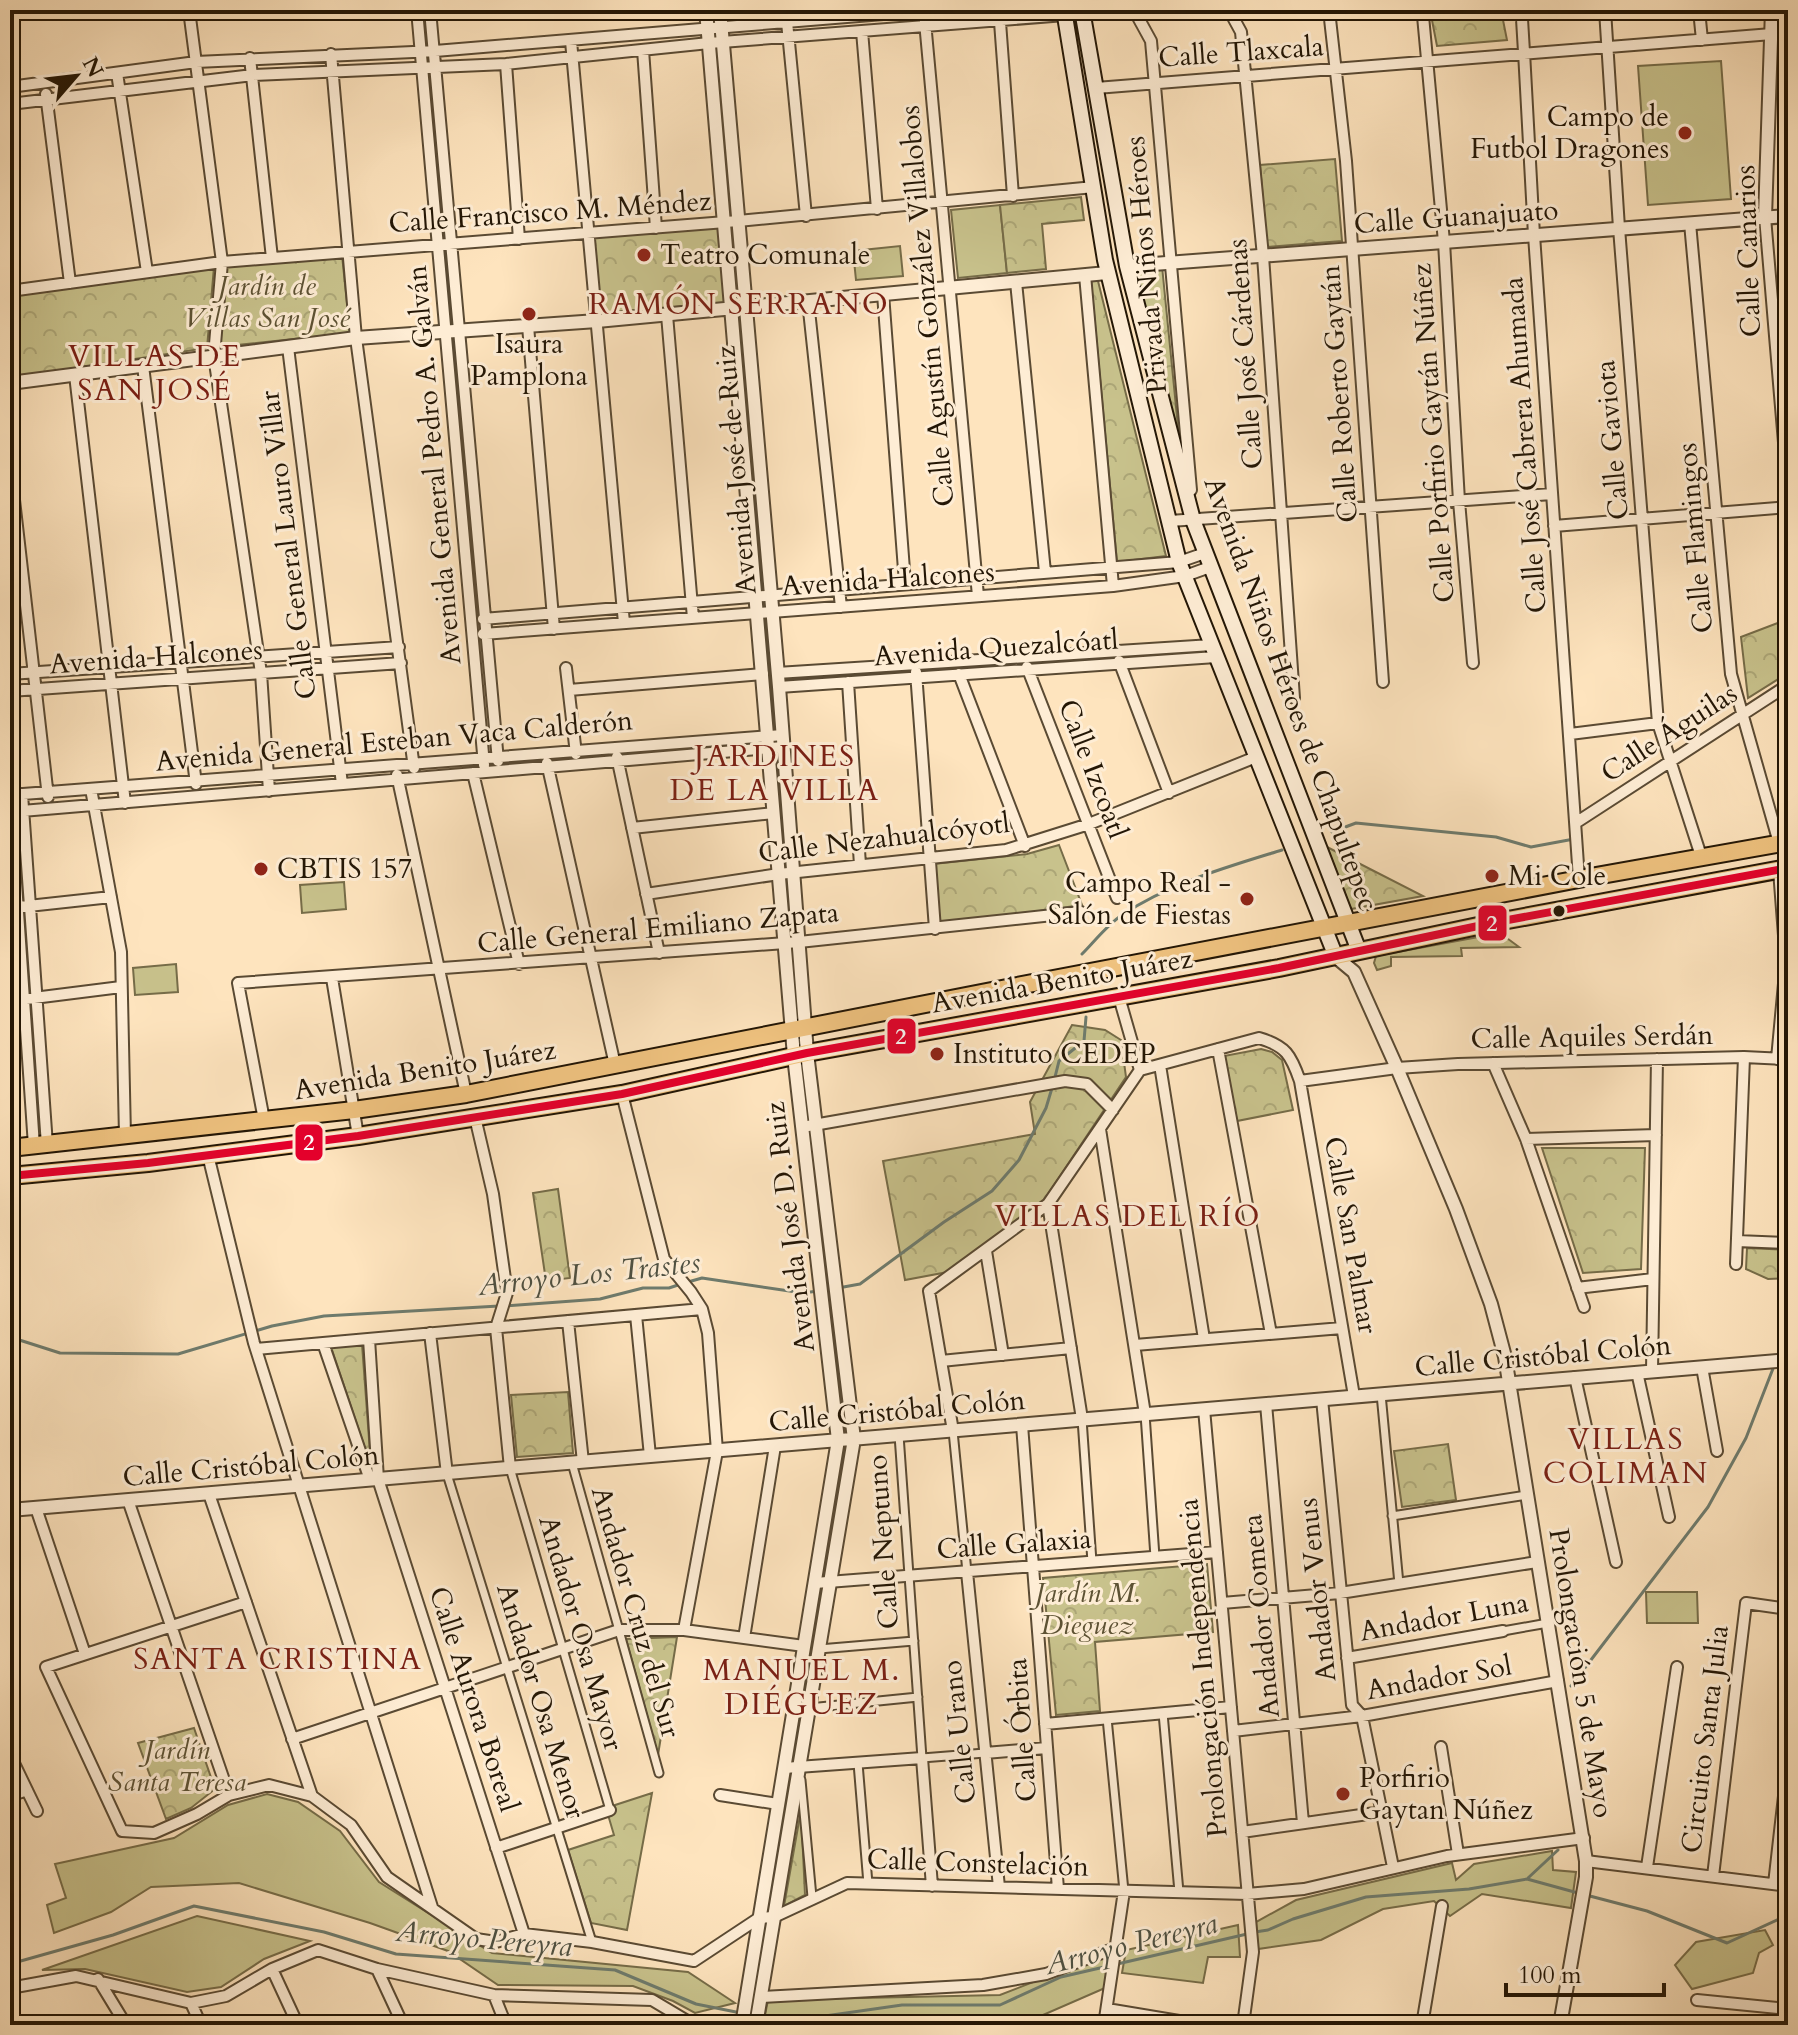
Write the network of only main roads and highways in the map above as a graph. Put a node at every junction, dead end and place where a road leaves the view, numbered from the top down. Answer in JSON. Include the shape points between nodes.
{"nodes":[{"id":1,"x":1082,"y":10,"type":"edge"},
{"id":2,"x":1065,"y":12,"type":"edge"},
{"id":3,"x":1784,"y":843,"type":"edge"},
{"id":4,"x":1783,"y":869,"type":"edge"},
{"id":5,"x":1349,"y":924,"type":"junction"},
{"id":6,"x":1324,"y":929,"type":"junction"},
{"id":7,"x":1359,"y":951,"type":"junction"},
{"id":8,"x":1336,"y":957,"type":"junction"},
{"id":9,"x":1012,"y":987,"type":"junction"},
{"id":10,"x":1016,"y":1016,"type":"junction"},
{"id":11,"x":10,"y":1148,"type":"edge"},
{"id":12,"x":10,"y":1176,"type":"edge"}],
"edges":[{"from":1,"to":5,"type":"main road","name":"Avenida Niños Héroes de Chapultepec","via":[[1127,266],[1193,520]]},
{"from":2,"to":6,"type":"main road","name":"Avenida Niños Héroes de Chapultepec","via":[[1107,273],[1182,569]]},
{"from":3,"to":5,"type":"main road","name":"Avenida Benito Juárez"},
{"from":4,"to":7,"type":"main road","name":"Avenida Benito Juárez"},
{"from":5,"to":6,"type":"main road","name":"Avenida Benito Juárez"},
{"from":5,"to":7,"type":"main road","name":"Avenida Niños Héroes de Chapultepec"},
{"from":6,"to":8,"type":"main road","name":"Avenida Niños Héroes de Chapultepec"},
{"from":6,"to":9,"type":"main road","name":"Avenida Benito Juárez"},
{"from":7,"to":8,"type":"main road","name":"Avenida Benito Juárez"},
{"from":8,"to":10,"type":"main road","name":"Avenida Benito Juárez"},
{"from":9,"to":10,"type":"main road"},
{"from":9,"to":11,"type":"main road","name":"Avenida Benito Juárez","via":[[466,1094]]},
{"from":10,"to":12,"type":"main road","name":"Avenida Benito Juárez","via":[[800,1054],[622,1094],[358,1136]]}]}
